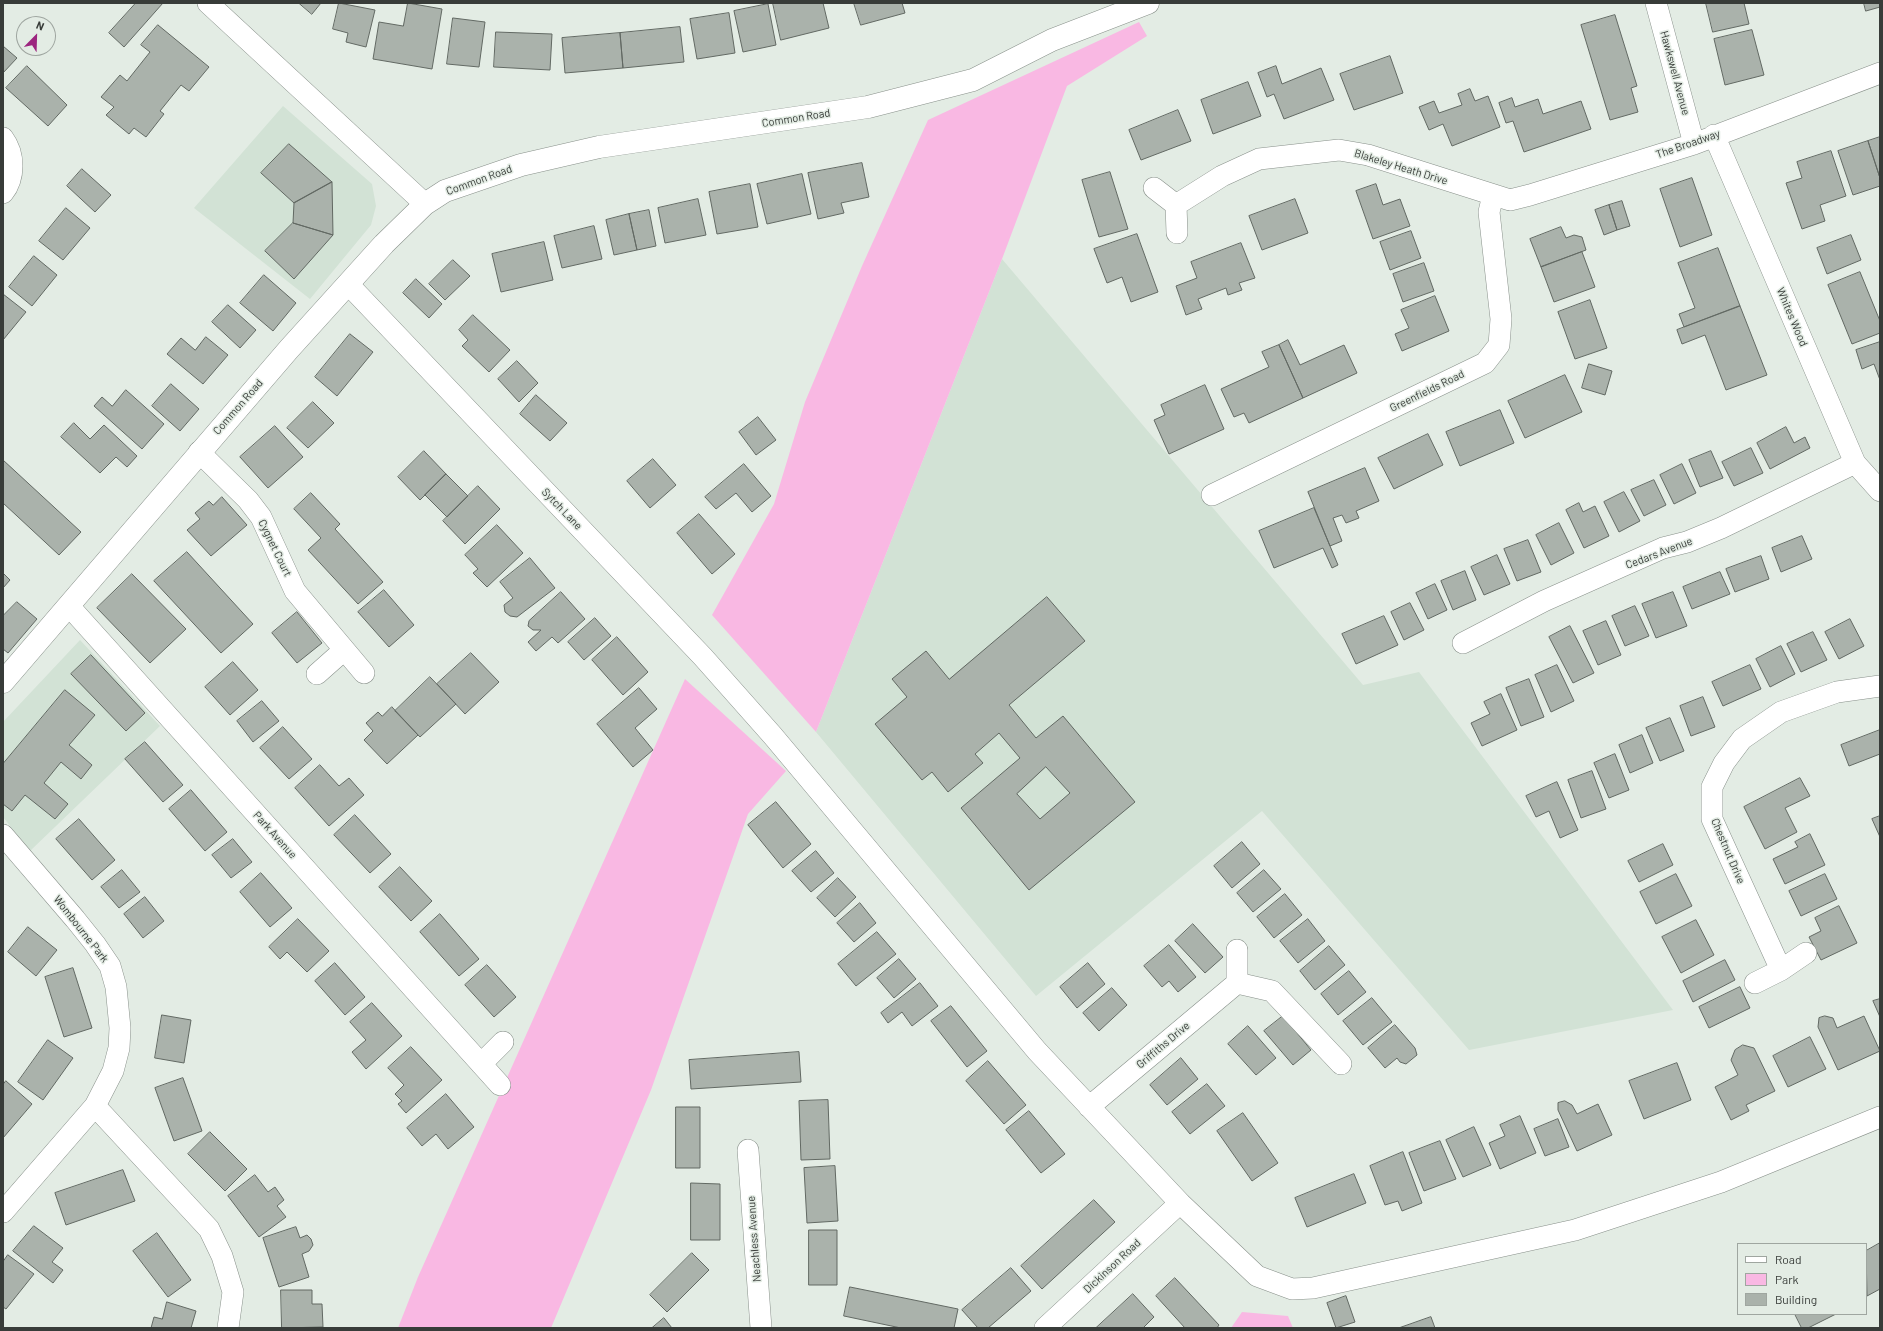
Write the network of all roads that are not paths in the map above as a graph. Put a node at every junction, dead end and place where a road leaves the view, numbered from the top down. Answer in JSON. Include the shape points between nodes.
{"nodes":[{"id":1,"x":208,"y":3,"type":"edge"},
{"id":2,"x":1148,"y":3,"type":"edge"},
{"id":3,"x":1656,"y":3,"type":"edge"},
{"id":4,"x":1880,"y":73,"type":"edge"},
{"id":5,"x":1714,"y":135,"type":"junction"},
{"id":6,"x":3,"y":138,"type":"edge"},
{"id":7,"x":1694,"y":144,"type":"junction"},
{"id":8,"x":1154,"y":188,"type":"dead end"},
{"id":9,"x":3,"y":193,"type":"edge"},
{"id":10,"x":1493,"y":195,"type":"junction"},
{"id":11,"x":425,"y":204,"type":"junction"},
{"id":12,"x":1176,"y":204,"type":"junction"},
{"id":13,"x":1176,"y":233,"type":"dead end"},
{"id":14,"x":348,"y":284,"type":"junction"},
{"id":15,"x":199,"y":452,"type":"junction"},
{"id":16,"x":1854,"y":463,"type":"junction"},
{"id":17,"x":1880,"y":491,"type":"edge"},
{"id":18,"x":1212,"y":495,"type":"dead end"},
{"id":19,"x":69,"y":606,"type":"junction"},
{"id":20,"x":1463,"y":643,"type":"dead end"},
{"id":21,"x":344,"y":650,"type":"junction"},
{"id":22,"x":364,"y":673,"type":"dead end"},
{"id":23,"x":317,"y":674,"type":"dead end"},
{"id":24,"x":3,"y":682,"type":"edge"},
{"id":25,"x":1880,"y":686,"type":"edge"},
{"id":26,"x":3,"y":835,"type":"edge"},
{"id":27,"x":1237,"y":950,"type":"dead end"},
{"id":28,"x":1806,"y":953,"type":"dead end"},
{"id":29,"x":1781,"y":970,"type":"junction"},
{"id":30,"x":1237,"y":983,"type":"junction"},
{"id":31,"x":1755,"y":983,"type":"dead end"},
{"id":32,"x":502,"y":1042,"type":"dead end"},
{"id":33,"x":481,"y":1064,"type":"junction"},
{"id":34,"x":1341,"y":1064,"type":"dead end"},
{"id":35,"x":500,"y":1085,"type":"dead end"},
{"id":36,"x":95,"y":1106,"type":"junction"},
{"id":37,"x":1089,"y":1107,"type":"junction"},
{"id":38,"x":1880,"y":1117,"type":"edge"},
{"id":39,"x":748,"y":1150,"type":"dead end"},
{"id":40,"x":1180,"y":1203,"type":"junction"},
{"id":41,"x":3,"y":1212,"type":"edge"},
{"id":42,"x":228,"y":1328,"type":"edge"},
{"id":43,"x":761,"y":1328,"type":"edge"},
{"id":44,"x":1045,"y":1328,"type":"edge"}],
"edges":[{"from":1,"to":11,"type":"street"},
{"from":2,"to":11,"type":"street","name":"Common Road","via":[[1052,40],[973,80],[868,107],[600,147],[521,165],[445,191]]},
{"from":3,"to":7,"type":"street","name":"Hawkswell Avenue"},
{"from":4,"to":5,"type":"street","name":"The Broadway"},
{"from":5,"to":7,"type":"street","name":"The Broadway"},
{"from":5,"to":16,"type":"street","name":"Whites Wood"},
{"from":6,"to":9,"type":"street","via":[[8,144],[13,174]]},
{"from":7,"to":10,"type":"street","name":"The Broadway","via":[[1530,195],[1510,200]]},
{"from":8,"to":12,"type":"street"},
{"from":10,"to":12,"type":"street","name":"Blakeley Heath Drive","via":[[1368,155],[1339,150],[1259,160],[1222,176]]},
{"from":10,"to":18,"type":"street","name":"Greenfields Road","via":[[1489,212],[1500,319],[1499,345],[1485,363]]},
{"from":11,"to":14,"type":"street","name":"Common Road"},
{"from":12,"to":13,"type":"street"},
{"from":14,"to":15,"type":"street","name":"Common Road"},
{"from":14,"to":37,"type":"street","name":"Sytch Lane","via":[[703,657],[773,736],[1037,1051]]},
{"from":15,"to":19,"type":"street","name":"Common Road"},
{"from":15,"to":21,"type":"street","name":"Cygnet Court","via":[[248,500],[261,517],[295,591]]},
{"from":16,"to":17,"type":"street","name":"Whites Wood"},
{"from":16,"to":20,"type":"street","name":"Cedars Avenue","via":[[1721,528],[1687,542],[1663,548],[1544,601]]},
{"from":19,"to":24,"type":"street","name":"Common Road"},
{"from":19,"to":33,"type":"street","name":"Park Avenue"},
{"from":21,"to":22,"type":"street","name":"Cygnet Court"},
{"from":21,"to":23,"type":"street"},
{"from":25,"to":29,"type":"street","name":"Chestnut Drive","via":[[1837,692],[1781,712],[1742,739],[1724,763],[1712,787],[1712,819]]},
{"from":26,"to":36,"type":"street","name":"Wombourne Park","via":[[79,924],[110,966],[116,987],[119,1048],[113,1070]]},
{"from":27,"to":30,"type":"street"},
{"from":28,"to":29,"type":"street"},
{"from":29,"to":31,"type":"street"},
{"from":30,"to":34,"type":"street","via":[[1272,991]]},
{"from":30,"to":37,"type":"street","name":"Griffiths Drive"},
{"from":32,"to":33,"type":"street"},
{"from":33,"to":35,"type":"street","name":"Park Avenue"},
{"from":36,"to":41,"type":"street","name":"Wombourne Park"},
{"from":36,"to":42,"type":"street","via":[[209,1229],[222,1256],[233,1292]]},
{"from":37,"to":40,"type":"street","name":"Sytch Lane"},
{"from":38,"to":40,"type":"street","name":"Sytch Lane","via":[[1721,1182],[1575,1230],[1313,1288],[1292,1290],[1257,1276]]},
{"from":39,"to":43,"type":"street","name":"Neachless Avenue"},
{"from":40,"to":44,"type":"street","name":"Dickinson Road"}]}
